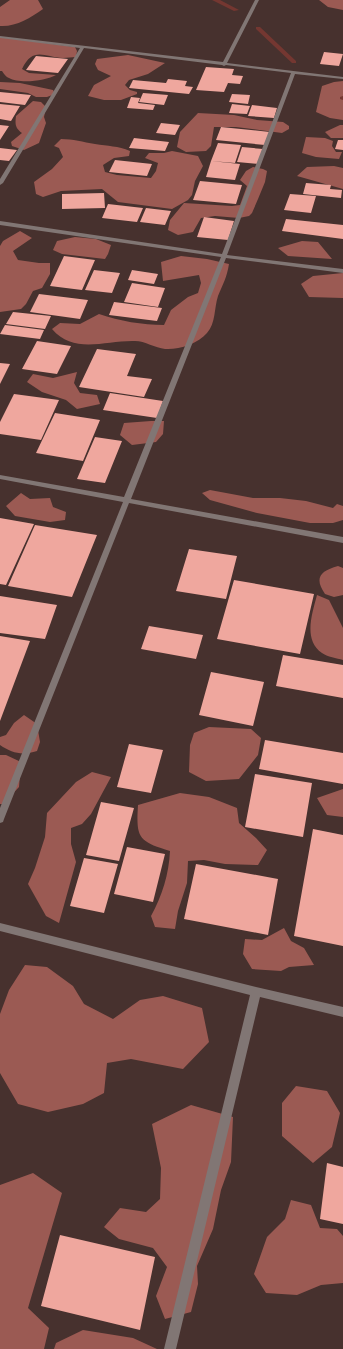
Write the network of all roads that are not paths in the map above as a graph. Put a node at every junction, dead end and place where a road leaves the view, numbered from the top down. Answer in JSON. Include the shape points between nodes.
{"nodes":[{"id":1,"x":257,"y":0,"type":"edge"},
{"id":2,"x":0,"y":37,"type":"edge"},
{"id":3,"x":83,"y":47,"type":"junction"},
{"id":4,"x":224,"y":65,"type":"junction"},
{"id":5,"x":293,"y":73,"type":"junction"},
{"id":6,"x":343,"y":78,"type":"edge"},
{"id":7,"x":0,"y":183,"type":"edge"},
{"id":8,"x":0,"y":223,"type":"edge"},
{"id":9,"x":224,"y":256,"type":"junction"},
{"id":10,"x":343,"y":271,"type":"edge"},
{"id":11,"x":0,"y":477,"type":"edge"},
{"id":12,"x":127,"y":501,"type":"junction"},
{"id":13,"x":343,"y":540,"type":"edge"},
{"id":14,"x":0,"y":819,"type":"edge"},
{"id":15,"x":0,"y":927,"type":"edge"},
{"id":16,"x":256,"y":992,"type":"junction"},
{"id":17,"x":343,"y":1012,"type":"edge"},
{"id":18,"x":170,"y":1349,"type":"edge"}],
"edges":[{"from":1,"to":4,"type":"street"},
{"from":2,"to":3,"type":"street"},
{"from":3,"to":4,"type":"street"},
{"from":3,"to":7,"type":"street"},
{"from":4,"to":5,"type":"street"},
{"from":5,"to":6,"type":"street"},
{"from":5,"to":9,"type":"street"},
{"from":8,"to":9,"type":"street"},
{"from":9,"to":10,"type":"street"},
{"from":9,"to":12,"type":"street"},
{"from":11,"to":12,"type":"street"},
{"from":12,"to":13,"type":"street"},
{"from":12,"to":14,"type":"street"},
{"from":15,"to":16,"type":"street"},
{"from":16,"to":17,"type":"street"},
{"from":16,"to":18,"type":"street"}]}
